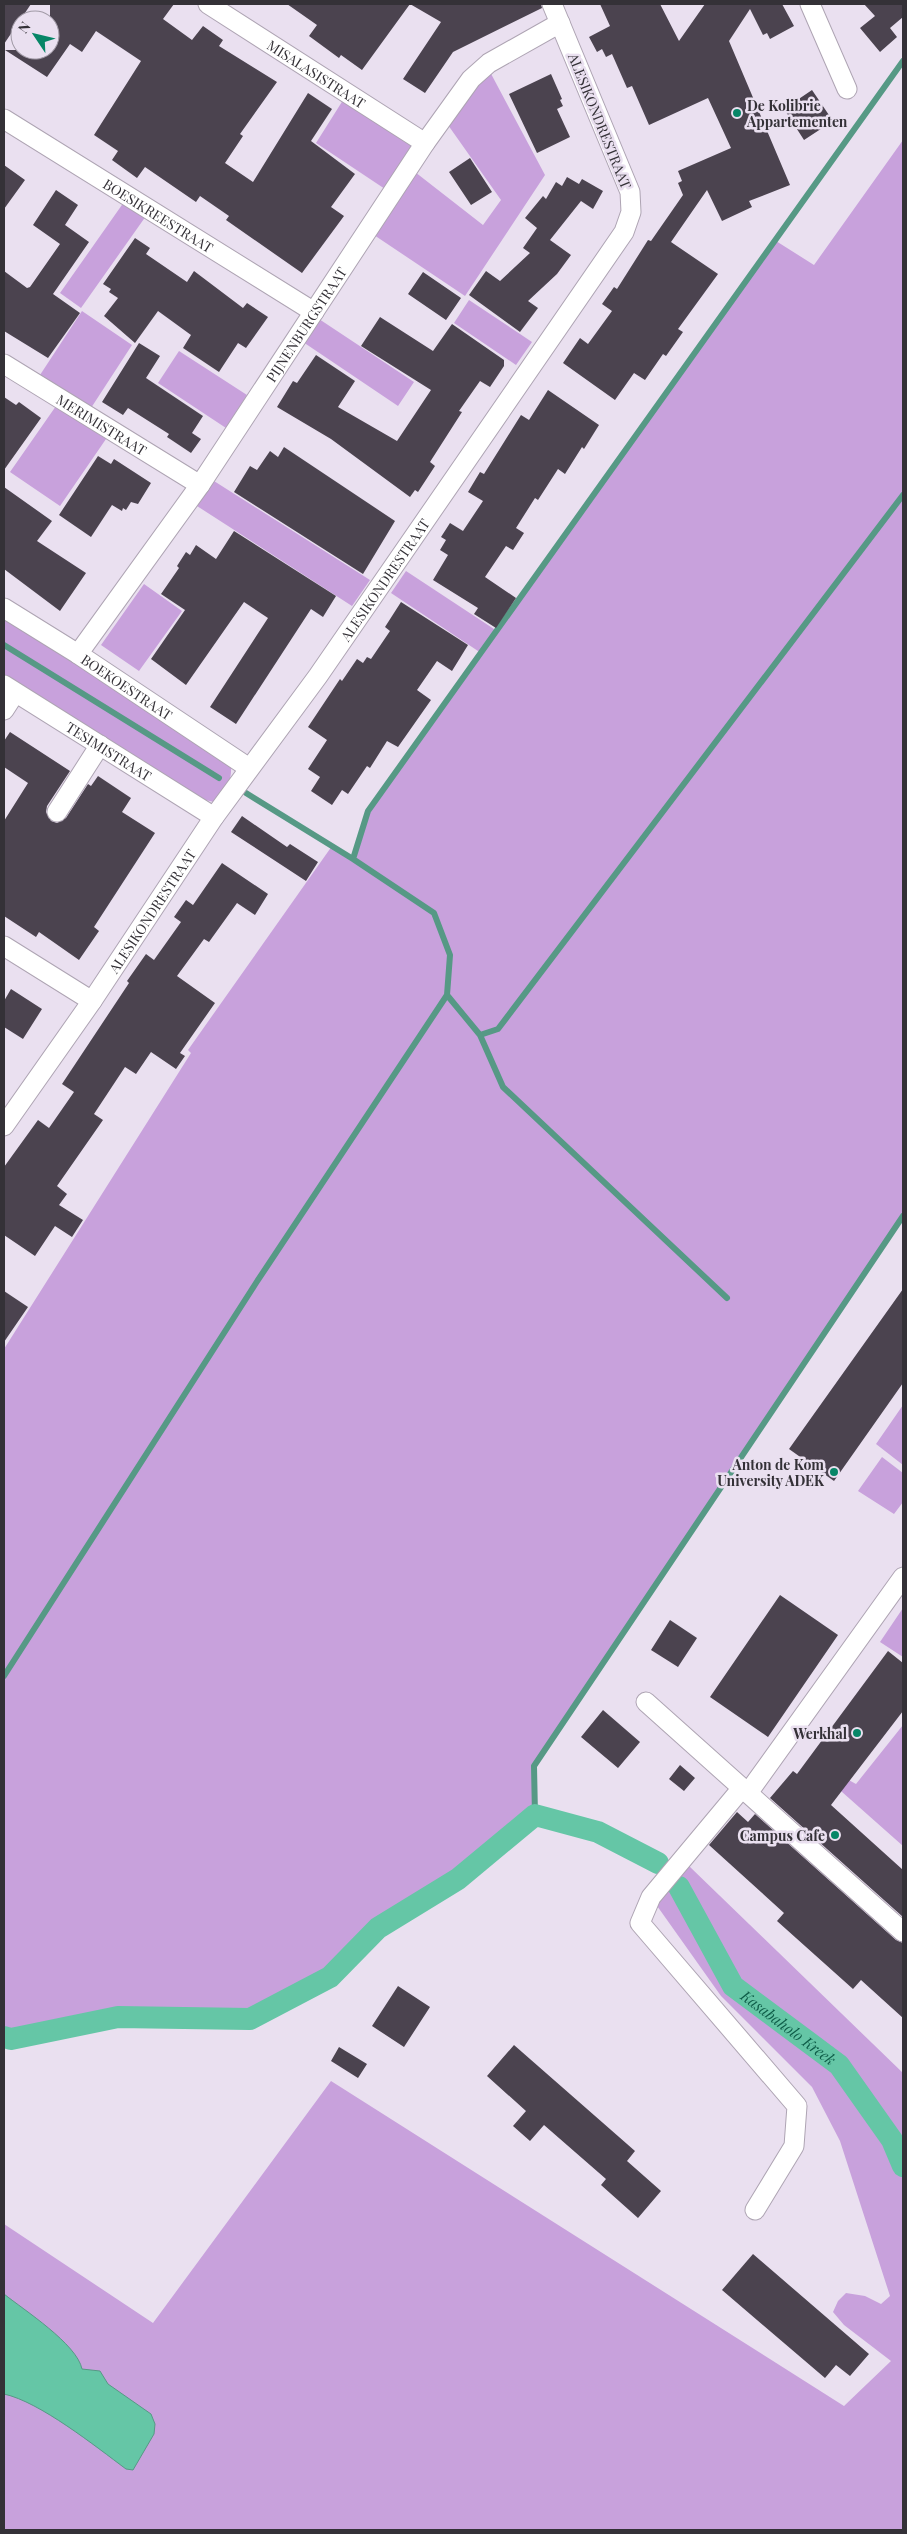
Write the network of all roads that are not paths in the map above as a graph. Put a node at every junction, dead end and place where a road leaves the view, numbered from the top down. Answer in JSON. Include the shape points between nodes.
{"nodes":[{"id":1,"x":208,"y":4,"type":"edge"},
{"id":2,"x":552,"y":4,"type":"edge"},
{"id":3,"x":810,"y":4,"type":"edge"},
{"id":4,"x":560,"y":23,"type":"junction"},
{"id":5,"x":847,"y":88,"type":"dead end"},
{"id":6,"x":4,"y":119,"type":"edge"},
{"id":7,"x":424,"y":142,"type":"junction"},
{"id":8,"x":314,"y":312,"type":"junction"},
{"id":9,"x":4,"y":364,"type":"edge"},
{"id":10,"x":200,"y":485,"type":"junction"},
{"id":11,"x":4,"y":608,"type":"edge"},
{"id":12,"x":78,"y":654,"type":"junction"},
{"id":13,"x":10,"y":689,"type":"edge"},
{"id":14,"x":4,"y":710,"type":"edge"},
{"id":15,"x":100,"y":745,"type":"junction"},
{"id":16,"x":249,"y":768,"type":"junction"},
{"id":17,"x":57,"y":812,"type":"dead end"},
{"id":18,"x":214,"y":817,"type":"junction"},
{"id":19,"x":4,"y":946,"type":"edge"},
{"id":20,"x":92,"y":1001,"type":"junction"},
{"id":21,"x":4,"y":1126,"type":"edge"},
{"id":22,"x":903,"y":1577,"type":"edge"},
{"id":23,"x":646,"y":1702,"type":"dead end"},
{"id":24,"x":745,"y":1790,"type":"junction"},
{"id":25,"x":903,"y":1932,"type":"edge"},
{"id":26,"x":755,"y":2210,"type":"dead end"}],
"edges":[{"from":1,"to":7,"type":"street","name":"MISALASISTRAAT"},
{"from":2,"to":4,"type":"street","name":"ALESIKONDRESTRAAT"},
{"from":3,"to":5,"type":"street"},
{"from":4,"to":7,"type":"street","name":"PIJNENBURGSTRAAT","via":[[470,79]]},
{"from":4,"to":16,"type":"street","name":"ALESIKONDRESTRAAT","via":[[630,192],[631,212],[624,232],[318,676]]},
{"from":6,"to":8,"type":"street","name":"BOESIKREESTRAAT"},
{"from":7,"to":8,"type":"street","name":"PIJNENBURGSTRAAT"},
{"from":8,"to":10,"type":"street","name":"PIJNENBURGSTRAAT"},
{"from":9,"to":10,"type":"street","name":"MERIMISTRAAT"},
{"from":10,"to":12,"type":"street","name":"PIJNENBURGSTRAAT"},
{"from":11,"to":12,"type":"street","name":"BOEKOESTRAAT"},
{"from":12,"to":16,"type":"street","name":"BOEKOESTRAAT"},
{"from":13,"to":14,"type":"street"},
{"from":13,"to":15,"type":"street","name":"TESIMISTRAAT"},
{"from":15,"to":17,"type":"street"},
{"from":15,"to":18,"type":"street","name":"TESIMISTRAAT"},
{"from":16,"to":18,"type":"street","name":"ALESIKONDRESTRAAT"},
{"from":18,"to":20,"type":"street","name":"ALESIKONDRESTRAAT"},
{"from":19,"to":20,"type":"street"},
{"from":20,"to":21,"type":"street","name":"ALESIKONDRESTRAAT"},
{"from":22,"to":24,"type":"street"},
{"from":23,"to":24,"type":"street"},
{"from":24,"to":25,"type":"street"},
{"from":24,"to":26,"type":"street","via":[[651,1897],[640,1923],[797,2106],[794,2146]]}]}
